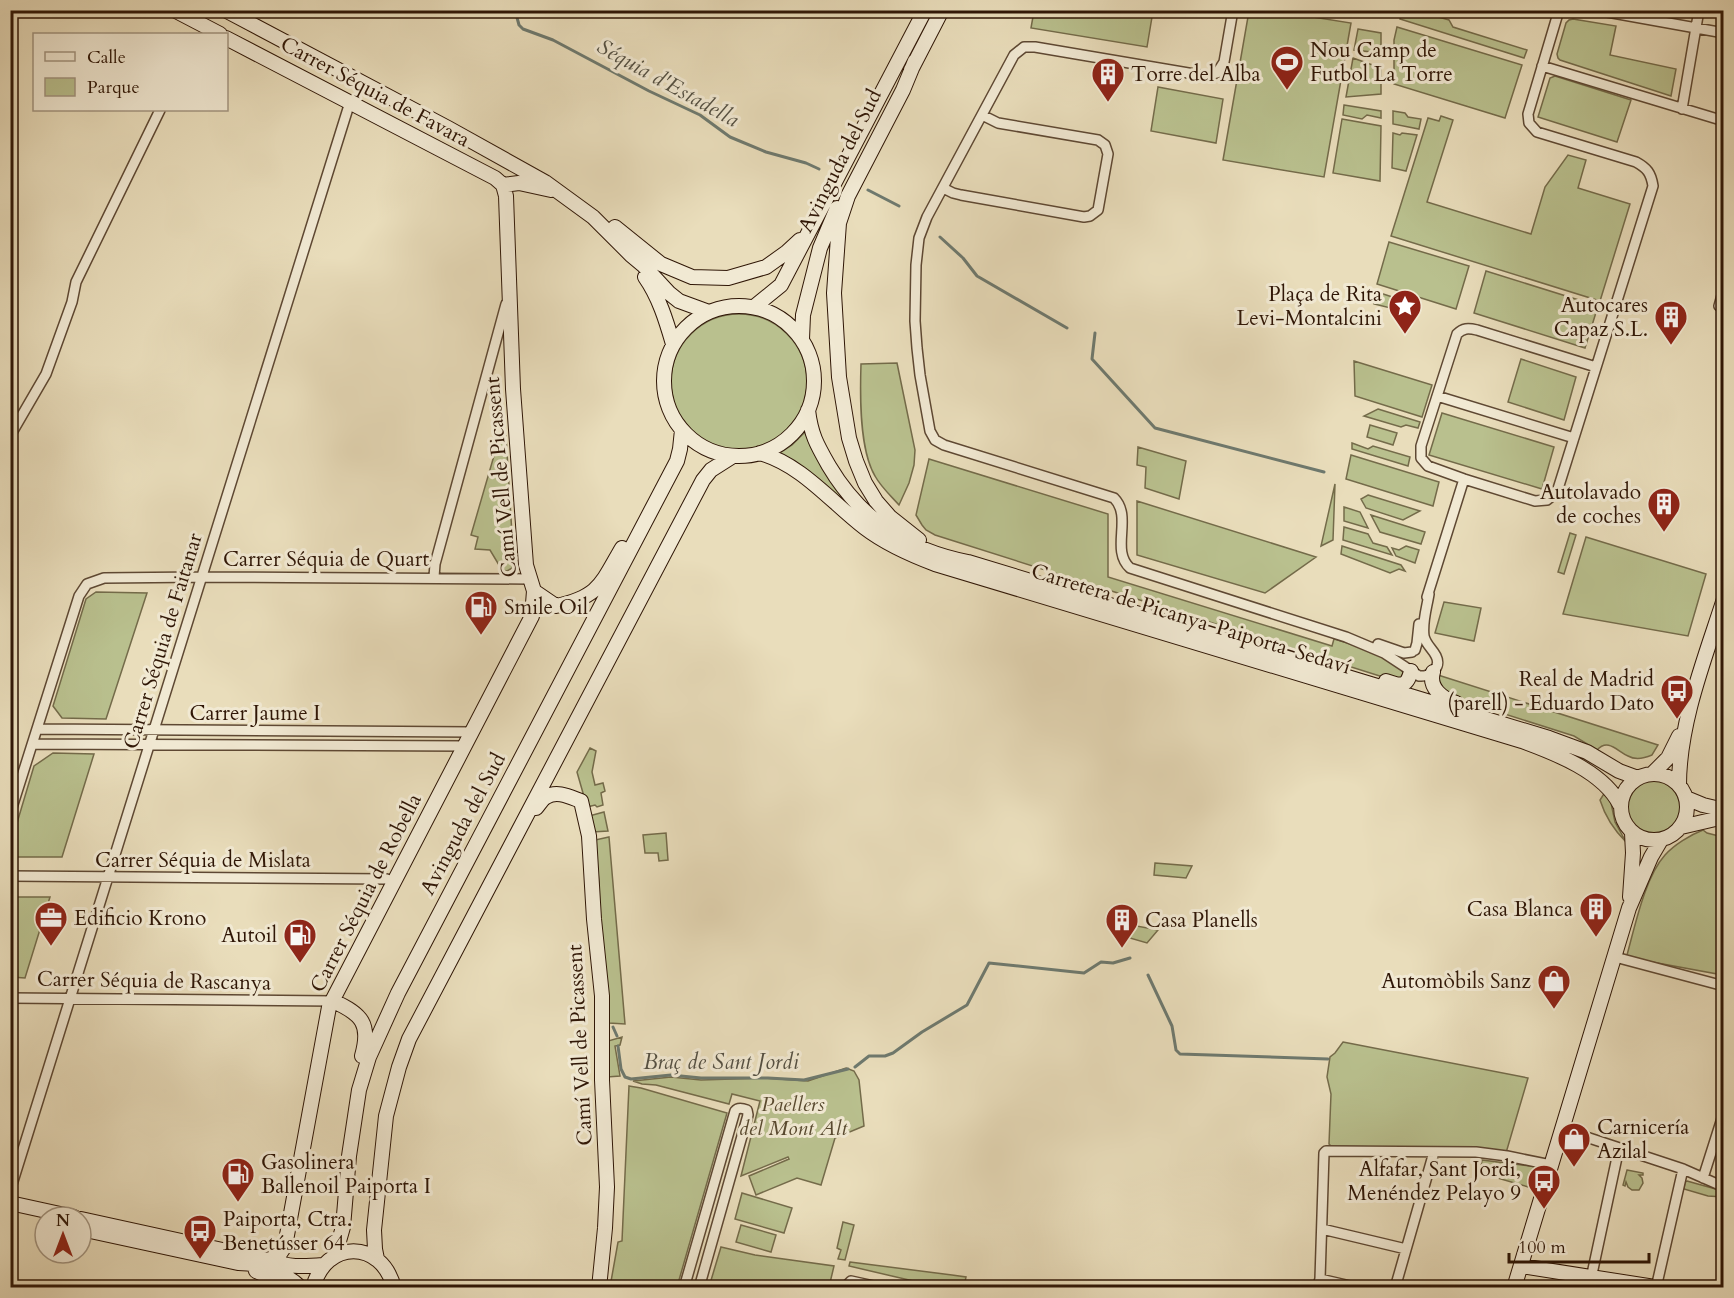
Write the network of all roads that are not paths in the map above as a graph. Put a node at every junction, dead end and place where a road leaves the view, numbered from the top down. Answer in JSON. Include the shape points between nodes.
{"nodes":[{"id":1,"x":174,"y":10,"type":"edge"},
{"id":2,"x":225,"y":10,"type":"edge"},
{"id":3,"x":925,"y":10,"type":"edge"},
{"id":4,"x":942,"y":10,"type":"edge"},
{"id":5,"x":1233,"y":10,"type":"edge"},
{"id":6,"x":1559,"y":10,"type":"edge"},
{"id":7,"x":1596,"y":10,"type":"edge"},
{"id":8,"x":1699,"y":10,"type":"edge"},
{"id":9,"x":1696,"y":28,"type":"junction"},
{"id":10,"x":216,"y":33,"type":"edge"},
{"id":11,"x":1724,"y":33,"type":"edge"},
{"id":12,"x":228,"y":39,"type":"edge"},
{"id":13,"x":915,"y":61,"type":"junction"},
{"id":14,"x":1542,"y":66,"type":"junction"},
{"id":15,"x":350,"y":102,"type":"junction"},
{"id":16,"x":1682,"y":109,"type":"junction"},
{"id":17,"x":160,"y":111,"type":"edge"},
{"id":18,"x":982,"y":115,"type":"junction"},
{"id":19,"x":1724,"y":121,"type":"edge"},
{"id":20,"x":503,"y":185,"type":"junction"},
{"id":21,"x":943,"y":188,"type":"junction"},
{"id":22,"x":563,"y":195,"type":"junction"},
{"id":23,"x":593,"y":217,"type":"junction"},
{"id":24,"x":810,"y":230,"type":"junction"},
{"id":25,"x":631,"y":255,"type":"junction"},
{"id":26,"x":1724,"y":288,"type":"edge"},
{"id":27,"x":509,"y":293,"type":"junction"},
{"id":28,"x":1719,"y":306,"type":"dead end"},
{"id":29,"x":754,"y":307,"type":"junction"},
{"id":30,"x":709,"y":312,"type":"junction"},
{"id":31,"x":802,"y":339,"type":"junction"},
{"id":32,"x":674,"y":344,"type":"junction"},
{"id":33,"x":492,"y":355,"type":"junction"},
{"id":34,"x":512,"y":358,"type":"junction"},
{"id":35,"x":1596,"y":367,"type":"junction"},
{"id":36,"x":1437,"y":396,"type":"junction"},
{"id":37,"x":808,"y":410,"type":"junction"},
{"id":38,"x":682,"y":430,"type":"junction"},
{"id":39,"x":10,"y":436,"type":"edge"},
{"id":40,"x":1574,"y":438,"type":"junction"},
{"id":41,"x":760,"y":453,"type":"junction"},
{"id":42,"x":733,"y":456,"type":"junction"},
{"id":43,"x":1464,"y":479,"type":"junction"},
{"id":44,"x":660,"y":493,"type":"junction"},
{"id":45,"x":968,"y":562,"type":"junction"},
{"id":46,"x":202,"y":577,"type":"junction"},
{"id":47,"x":434,"y":578,"type":"junction"},
{"id":48,"x":532,"y":585,"type":"junction"},
{"id":49,"x":1429,"y":594,"type":"junction"},
{"id":50,"x":1724,"y":599,"type":"edge"},
{"id":51,"x":556,"y":606,"type":"junction"},
{"id":52,"x":532,"y":616,"type":"junction"},
{"id":53,"x":1346,"y":637,"type":"junction"},
{"id":54,"x":1414,"y":651,"type":"junction"},
{"id":55,"x":1431,"y":651,"type":"junction"},
{"id":56,"x":1315,"y":667,"type":"junction"},
{"id":57,"x":1410,"y":670,"type":"junction"},
{"id":58,"x":1433,"y":672,"type":"junction"},
{"id":59,"x":1689,"y":712,"type":"junction"},
{"id":60,"x":38,"y":729,"type":"junction"},
{"id":61,"x":154,"y":730,"type":"junction"},
{"id":62,"x":472,"y":732,"type":"junction"},
{"id":63,"x":33,"y":744,"type":"junction"},
{"id":64,"x":150,"y":744,"type":"junction"},
{"id":65,"x":466,"y":746,"type":"junction"},
{"id":66,"x":1587,"y":752,"type":"junction"},
{"id":67,"x":1652,"y":774,"type":"junction"},
{"id":68,"x":1638,"y":778,"type":"junction"},
{"id":69,"x":1679,"y":785,"type":"junction"},
{"id":70,"x":1686,"y":798,"type":"junction"},
{"id":71,"x":1724,"y":799,"type":"edge"},
{"id":72,"x":1620,"y":805,"type":"junction"},
{"id":73,"x":1714,"y":813,"type":"edge"},
{"id":74,"x":10,"y":814,"type":"edge"},
{"id":75,"x":1724,"y":818,"type":"edge"},
{"id":76,"x":523,"y":820,"type":"junction"},
{"id":77,"x":1681,"y":826,"type":"junction"},
{"id":78,"x":1724,"y":826,"type":"edge"},
{"id":79,"x":1632,"y":833,"type":"junction"},
{"id":80,"x":1661,"y":840,"type":"junction"},
{"id":81,"x":10,"y":876,"type":"edge"},
{"id":82,"x":108,"y":878,"type":"junction"},
{"id":83,"x":395,"y":883,"type":"junction"},
{"id":84,"x":1629,"y":908,"type":"junction"},
{"id":85,"x":1615,"y":957,"type":"junction"},
{"id":86,"x":1724,"y":986,"type":"edge"},
{"id":87,"x":10,"y":998,"type":"edge"},
{"id":88,"x":70,"y":998,"type":"junction"},
{"id":89,"x":333,"y":1001,"type":"junction"},
{"id":90,"x":359,"y":1090,"type":"junction"},
{"id":91,"x":1724,"y":1112,"type":"edge"},
{"id":92,"x":1562,"y":1129,"type":"junction"},
{"id":93,"x":1619,"y":1148,"type":"junction"},
{"id":94,"x":1434,"y":1152,"type":"junction"},
{"id":95,"x":1552,"y":1164,"type":"junction"},
{"id":96,"x":1683,"y":1169,"type":"junction"},
{"id":97,"x":1703,"y":1179,"type":"junction"},
{"id":98,"x":1724,"y":1187,"type":"edge"},
{"id":99,"x":10,"y":1191,"type":"edge"},
{"id":100,"x":10,"y":1203,"type":"edge"},
{"id":101,"x":33,"y":1208,"type":"edge"},
{"id":102,"x":10,"y":1212,"type":"edge"},
{"id":103,"x":33,"y":1217,"type":"edge"},
{"id":104,"x":93,"y":1222,"type":"edge"},
{"id":105,"x":1322,"y":1229,"type":"junction"},
{"id":106,"x":93,"y":1232,"type":"edge"},
{"id":107,"x":1406,"y":1250,"type":"junction"},
{"id":108,"x":335,"y":1255,"type":"junction"},
{"id":109,"x":377,"y":1259,"type":"junction"},
{"id":110,"x":268,"y":1260,"type":"junction"},
{"id":111,"x":238,"y":1263,"type":"junction"},
{"id":112,"x":322,"y":1265,"type":"junction"},
{"id":113,"x":1521,"y":1266,"type":"junction"},
{"id":114,"x":1590,"y":1282,"type":"edge"},
{"id":115,"x":1319,"y":1283,"type":"edge"},
{"id":116,"x":847,"y":1286,"type":"edge"},
{"id":117,"x":277,"y":1287,"type":"edge"},
{"id":118,"x":301,"y":1287,"type":"edge"},
{"id":119,"x":313,"y":1287,"type":"edge"},
{"id":120,"x":394,"y":1287,"type":"edge"},
{"id":121,"x":599,"y":1287,"type":"edge"},
{"id":122,"x":684,"y":1287,"type":"edge"},
{"id":123,"x":699,"y":1287,"type":"edge"},
{"id":124,"x":884,"y":1287,"type":"edge"},
{"id":125,"x":1359,"y":1287,"type":"edge"},
{"id":126,"x":1395,"y":1287,"type":"edge"},
{"id":127,"x":1514,"y":1287,"type":"edge"},
{"id":128,"x":1657,"y":1287,"type":"edge"}],
"edges":[{"from":1,"to":10,"type":"main road","via":[[199,29]]},
{"from":2,"to":22,"type":"main road","via":[[495,153]]},
{"from":3,"to":24,"type":"main road","name":"Avinguda del Sud"},
{"from":4,"to":13,"type":"main road","name":"Avinguda del Sud"},
{"from":5,"to":18,"type":"street","via":[[1224,62],[1217,73],[1201,76],[1024,47],[1014,55]]},
{"from":6,"to":14,"type":"street"},
{"from":7,"to":9,"type":"street"},
{"from":8,"to":9,"type":"street"},
{"from":9,"to":11,"type":"street"},
{"from":9,"to":16,"type":"street"},
{"from":12,"to":15,"type":"main road","name":"Carrer Séquia de Favara"},
{"from":13,"to":31,"type":"main road","name":"Avinguda del Sud","via":[[843,194],[820,248],[803,315]]},
{"from":13,"to":45,"type":"main road","via":[[848,196],[839,223],[834,293],[839,377],[849,438],[865,483],[876,501],[890,518],[922,542]]},
{"from":14,"to":16,"type":"street"},
{"from":14,"to":35,"type":"street","via":[[1527,114],[1537,132],[1636,162],[1652,174],[1653,186]]},
{"from":15,"to":20,"type":"main road","name":"Carrer Séquia de Favara"},
{"from":15,"to":46,"type":"street","name":"Carrer Séquia de Faitanar"},
{"from":16,"to":19,"type":"street"},
{"from":17,"to":39,"type":"street","via":[[76,282],[46,375]]},
{"from":18,"to":21,"type":"street"},
{"from":18,"to":21,"type":"street","via":[[998,123],[1098,140],[1105,145],[1108,154],[1098,210],[1084,217],[961,195]]},
{"from":20,"to":22,"type":"main road","via":[[519,183]]},
{"from":20,"to":27,"type":"main road","name":"Camí Vell de Picassent"},
{"from":21,"to":53,"type":"street","via":[[922,228],[916,265],[917,348],[932,436],[948,446],[1114,498],[1122,509],[1122,556],[1130,568]]},
{"from":22,"to":23,"type":"main road"},
{"from":23,"to":24,"type":"main road","via":[[613,225],[661,264],[692,277],[728,278],[766,267]]},
{"from":23,"to":25,"type":"main road"},
{"from":24,"to":29,"type":"main road","name":"Avinguda del Sud","via":[[781,285]]},
{"from":25,"to":30,"type":"main road","via":[[679,301]]},
{"from":25,"to":32,"type":"main road","via":[[652,287]]},
{"from":26,"to":28,"type":"street"},
{"from":27,"to":33,"type":"street","name":"Camí Vell de Picassent"},
{"from":27,"to":34,"type":"main road","name":"Camí Vell de Picassent"},
{"from":29,"to":30,"type":"main road","via":[[731,306]]},
{"from":29,"to":31,"type":"main road","via":[[789,324]]},
{"from":30,"to":32,"type":"main road","via":[[689,325]]},
{"from":31,"to":37,"type":"main road","via":[[812,361],[814,378]]},
{"from":32,"to":38,"type":"main road","via":[[665,365],[664,388],[670,410]]},
{"from":33,"to":34,"type":"street","name":"Camí Vell de Picassent"},
{"from":33,"to":47,"type":"street","name":"Camí Vell de Picassent"},
{"from":34,"to":48,"type":"main road","name":"Camí Vell de Picassent","via":[[526,565]]},
{"from":35,"to":36,"type":"street","via":[[1469,328],[1457,334]]},
{"from":35,"to":40,"type":"street"},
{"from":36,"to":40,"type":"street"},
{"from":36,"to":43,"type":"street","via":[[1421,458],[1428,466]]},
{"from":37,"to":41,"type":"main road","via":[[798,428],[783,442]]},
{"from":37,"to":45,"type":"main road","name":"Carretera de Picanya-Paiporta-Sedaví","via":[[814,441],[847,493],[870,517],[913,545]]},
{"from":38,"to":42,"type":"main road","via":[[714,452]]},
{"from":38,"to":44,"type":"main road","name":"Avinguda del Sud","via":[[677,461]]},
{"from":40,"to":43,"type":"street","via":[[1557,492],[1547,500],[1535,501]]},
{"from":41,"to":42,"type":"main road"},
{"from":41,"to":72,"type":"main road","name":"Carretera de Picanya-Paiporta-Sedaví","via":[[799,471],[866,529],[917,557],[1540,747],[1590,773],[1611,790]]},
{"from":42,"to":76,"type":"main road","via":[[703,480]]},
{"from":43,"to":49,"type":"street"},
{"from":44,"to":51,"type":"main road","via":[[640,517],[599,587],[585,598]]},
{"from":44,"to":90,"type":"main road","name":"Avinguda del Sud","via":[[398,993],[369,1057]]},
{"from":45,"to":56,"type":"main road","name":"Carretera de Picanya-Paiporta-Sedaví"},
{"from":46,"to":47,"type":"street","name":"Carrer Séquia de Quart"},
{"from":46,"to":60,"type":"street","name":"Carrer Séquia de Quart","via":[[104,578],[87,584],[79,596]]},
{"from":46,"to":61,"type":"street","name":"Carrer Séquia de Faitanar"},
{"from":47,"to":48,"type":"street","name":"Carrer Séquia de Quart"},
{"from":48,"to":51,"type":"main road"},
{"from":48,"to":52,"type":"main road","name":"Carrer Séquia de Robella"},
{"from":49,"to":54,"type":"street","via":[[1419,619]]},
{"from":49,"to":55,"type":"street","via":[[1424,631]]},
{"from":50,"to":59,"type":"main road"},
{"from":51,"to":52,"type":"main road"},
{"from":52,"to":62,"type":"main road","name":"Carrer Séquia de Robella"},
{"from":53,"to":54,"type":"street","via":[[1404,653]]},
{"from":53,"to":57,"type":"street","via":[[1384,653]]},
{"from":54,"to":55,"type":"street","via":[[1422,647]]},
{"from":54,"to":57,"type":"street","via":[[1408,661]]},
{"from":55,"to":58,"type":"street","via":[[1437,663]]},
{"from":56,"to":57,"type":"main road","via":[[1339,668],[1400,685],[1409,680]]},
{"from":56,"to":66,"type":"main road","name":"Carretera de Picanya-Paiporta-Sedaví"},
{"from":57,"to":58,"type":"street","via":[[1424,677]]},
{"from":58,"to":66,"type":"main road","via":[[1432,684],[1449,701],[1555,732]]},
{"from":59,"to":67,"type":"main road","via":[[1668,758]]},
{"from":59,"to":69,"type":"main road"},
{"from":60,"to":61,"type":"street","name":"Carrer Jaume I"},
{"from":60,"to":63,"type":"street"},
{"from":61,"to":62,"type":"street","name":"Carrer Jaume I"},
{"from":61,"to":64,"type":"street","name":"Carrer Séquia de Faitanar"},
{"from":62,"to":65,"type":"main road","name":"Carrer Séquia de Robella"},
{"from":63,"to":64,"type":"street","name":"Carrer Jaume I"},
{"from":63,"to":74,"type":"street"},
{"from":64,"to":65,"type":"street","name":"Carrer Jaume I"},
{"from":64,"to":82,"type":"street","name":"Carrer Séquia de Faitanar"},
{"from":65,"to":83,"type":"main road","name":"Carrer Séquia de Robella"},
{"from":66,"to":68,"type":"main road","name":"Carretera de Picanya-Paiporta-Sedaví"},
{"from":67,"to":68,"type":"main road"},
{"from":67,"to":69,"type":"main road"},
{"from":68,"to":72,"type":"main road","via":[[1629,784]]},
{"from":69,"to":70,"type":"main road"},
{"from":70,"to":73,"type":"main road"},
{"from":70,"to":77,"type":"main road","via":[[1686,818]]},
{"from":71,"to":73,"type":"street"},
{"from":72,"to":79,"type":"main road","via":[[1625,825]]},
{"from":73,"to":75,"type":"main road"},
{"from":73,"to":77,"type":"main road"},
{"from":73,"to":78,"type":"street"},
{"from":76,"to":109,"type":"main road","via":[[424,1008],[399,1067],[383,1136],[374,1230]]},
{"from":76,"to":121,"type":"main road","name":"Camí Vell de Picassent","via":[[543,798],[568,796],[581,801],[589,836],[602,996],[607,1187]]},
{"from":77,"to":80,"type":"main road"},
{"from":79,"to":80,"type":"main road","via":[[1651,841]]},
{"from":79,"to":84,"type":"main road"},
{"from":80,"to":84,"type":"main road"},
{"from":81,"to":82,"type":"street","name":"Carrer Séquia de Mislata"},
{"from":82,"to":83,"type":"street","name":"Carrer Séquia de Mislata","via":[[387,879]]},
{"from":82,"to":88,"type":"street","name":"Carrer Séquia de Faitanar"},
{"from":83,"to":89,"type":"main road","name":"Carrer Séquia de Robella"},
{"from":84,"to":85,"type":"main road"},
{"from":85,"to":86,"type":"street"},
{"from":85,"to":92,"type":"main road"},
{"from":87,"to":88,"type":"street","name":"Carrer Séquia de Rascanya"},
{"from":88,"to":89,"type":"street","name":"Carrer Séquia de Rascanya"},
{"from":88,"to":99,"type":"street","name":"Carrer Séquia de Faitanar"},
{"from":89,"to":90,"type":"main road","via":[[358,1016],[366,1031],[358,1071]]},
{"from":89,"to":110,"type":"main road","name":"Carrer Séquia de Robella","via":[[285,1246],[279,1255]]},
{"from":90,"to":108,"type":"main road","name":"Avinguda del Sud","via":[[343,1227]]},
{"from":91,"to":97,"type":"street"},
{"from":92,"to":93,"type":"street"},
{"from":92,"to":95,"type":"main road"},
{"from":93,"to":96,"type":"street"},
{"from":93,"to":114,"type":"street"},
{"from":94,"to":95,"type":"street","via":[[1476,1152]]},
{"from":94,"to":105,"type":"street","via":[[1328,1150],[1324,1153]]},
{"from":94,"to":107,"type":"street"},
{"from":95,"to":113,"type":"main road"},
{"from":96,"to":97,"type":"street"},
{"from":96,"to":128,"type":"street"},
{"from":97,"to":98,"type":"street"},
{"from":100,"to":101,"type":"main road"},
{"from":102,"to":103,"type":"main road"},
{"from":104,"to":110,"type":"main road"},
{"from":105,"to":107,"type":"street"},
{"from":105,"to":115,"type":"street"},
{"from":106,"to":111,"type":"main road"},
{"from":107,"to":126,"type":"street"},
{"from":108,"to":109,"type":"main road","via":[[357,1251]]},
{"from":108,"to":112,"type":"main road"},
{"from":109,"to":120,"type":"main road","via":[[391,1276]]},
{"from":110,"to":112,"type":"main road","via":[[291,1266]]},
{"from":111,"to":117,"type":"main road","via":[[265,1275]]},
{"from":111,"to":118,"type":"main road","via":[[265,1267]]},
{"from":112,"to":119,"type":"main road"},
{"from":113,"to":114,"type":"main road"},
{"from":113,"to":127,"type":"main road"},
{"from":114,"to":128,"type":"main road"},
{"from":115,"to":125,"type":"street"},
{"from":116,"to":124,"type":"street","via":[[855,1281]]},
{"from":122,"to":123,"type":"street","via":[[735,1111],[743,1108],[748,1115]]}]}
